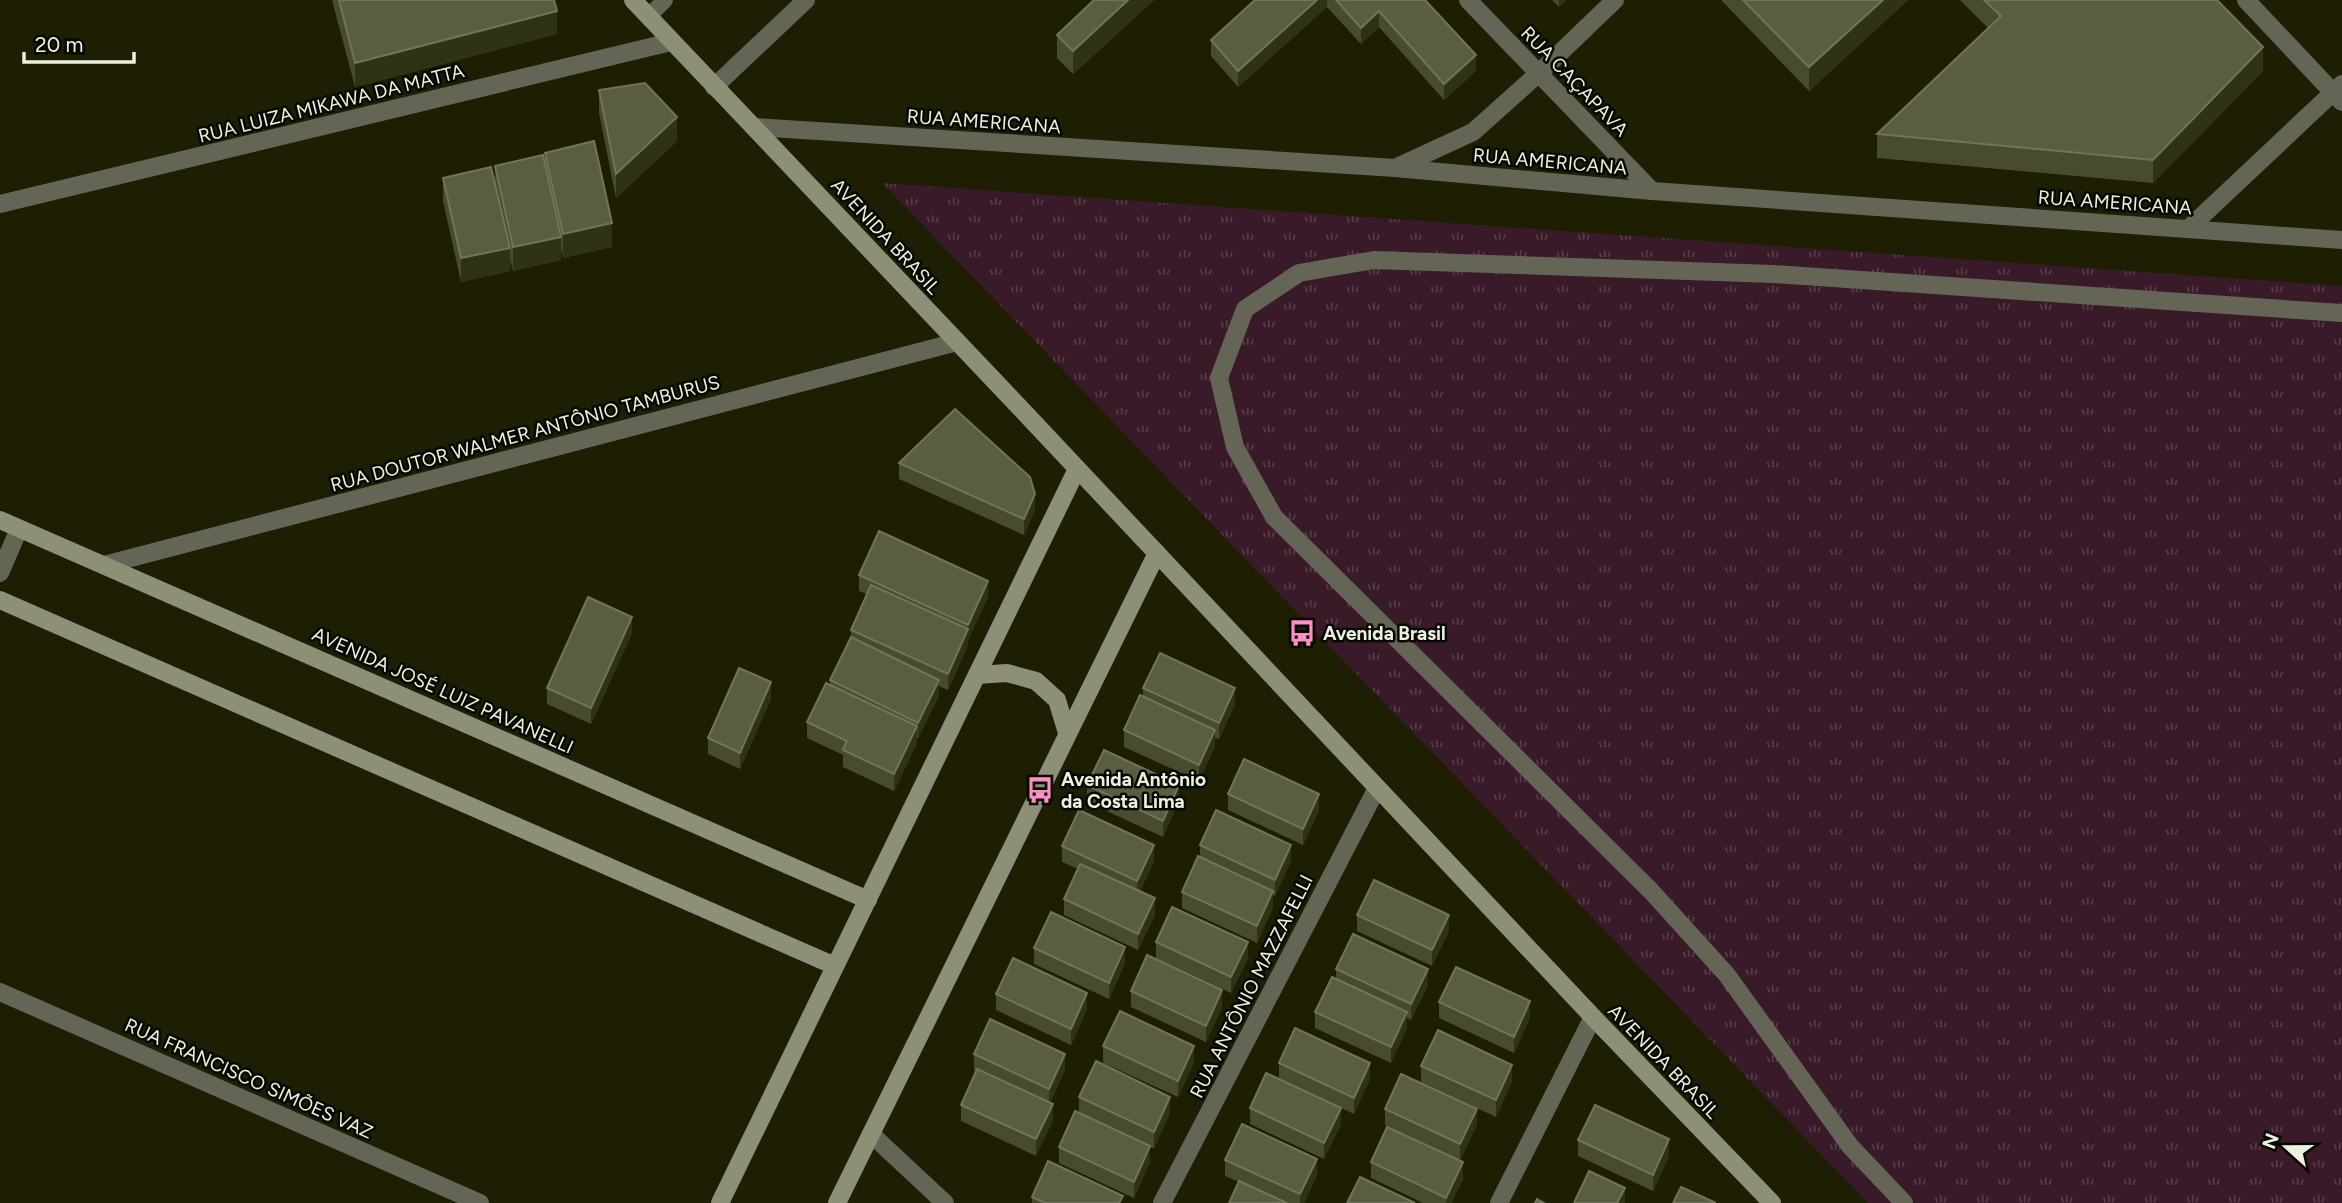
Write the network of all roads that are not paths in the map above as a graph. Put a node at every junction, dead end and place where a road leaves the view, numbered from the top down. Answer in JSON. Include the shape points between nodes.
{"nodes":[{"id":1,"x":633,"y":0,"type":"edge"},
{"id":2,"x":665,"y":0,"type":"edge"},
{"id":3,"x":806,"y":0,"type":"edge"},
{"id":4,"x":1468,"y":0,"type":"edge"},
{"id":5,"x":1615,"y":0,"type":"edge"},
{"id":6,"x":2246,"y":0,"type":"edge"},
{"id":7,"x":648,"y":17,"type":"junction"},
{"id":8,"x":671,"y":42,"type":"junction"},
{"id":9,"x":1539,"y":74,"type":"junction"},
{"id":10,"x":714,"y":87,"type":"junction"},
{"id":11,"x":2339,"y":93,"type":"edge"},
{"id":12,"x":755,"y":127,"type":"junction"},
{"id":13,"x":1395,"y":169,"type":"junction"},
{"id":14,"x":1652,"y":191,"type":"junction"},
{"id":15,"x":0,"y":204,"type":"edge"},
{"id":16,"x":2189,"y":228,"type":"junction"},
{"id":17,"x":2342,"y":240,"type":"edge"},
{"id":18,"x":2342,"y":313,"type":"edge"},
{"id":19,"x":957,"y":342,"type":"junction"},
{"id":20,"x":1077,"y":469,"type":"junction"},
{"id":21,"x":0,"y":520,"type":"edge"},
{"id":22,"x":19,"y":529,"type":"junction"},
{"id":23,"x":1157,"y":553,"type":"junction"},
{"id":24,"x":104,"y":565,"type":"junction"},
{"id":25,"x":0,"y":573,"type":"edge"},
{"id":26,"x":0,"y":600,"type":"edge"},
{"id":27,"x":977,"y":675,"type":"junction"},
{"id":28,"x":1067,"y":733,"type":"junction"},
{"id":29,"x":1377,"y":788,"type":"junction"},
{"id":30,"x":868,"y":900,"type":"junction"},
{"id":31,"x":835,"y":966,"type":"junction"},
{"id":32,"x":0,"y":992,"type":"edge"},
{"id":33,"x":1593,"y":1017,"type":"junction"},
{"id":34,"x":871,"y":1134,"type":"junction"},
{"id":35,"x":480,"y":1203,"type":"edge"},
{"id":36,"x":720,"y":1203,"type":"edge"},
{"id":37,"x":837,"y":1203,"type":"edge"},
{"id":38,"x":945,"y":1203,"type":"edge"},
{"id":39,"x":1163,"y":1203,"type":"edge"},
{"id":40,"x":1500,"y":1203,"type":"edge"},
{"id":41,"x":1772,"y":1203,"type":"edge"},
{"id":42,"x":1905,"y":1203,"type":"edge"}],
"edges":[{"from":1,"to":7,"type":"street","name":"AVENIDA BRASIL"},
{"from":2,"to":7,"type":"lane"},
{"from":3,"to":10,"type":"street"},
{"from":4,"to":9,"type":"street","name":"RUA CAÇAPAVA"},
{"from":5,"to":9,"type":"street"},
{"from":6,"to":11,"type":"street"},
{"from":7,"to":8,"type":"street","name":"AVENIDA BRASIL"},
{"from":8,"to":10,"type":"street","name":"AVENIDA BRASIL"},
{"from":8,"to":15,"type":"street","name":"RUA LUIZA MIKAWA DA MATTA"},
{"from":9,"to":13,"type":"street","via":[[1472,132]]},
{"from":9,"to":14,"type":"street","name":"RUA CAÇAPAVA"},
{"from":10,"to":12,"type":"street","name":"AVENIDA BRASIL"},
{"from":11,"to":16,"type":"street"},
{"from":12,"to":13,"type":"street","name":"RUA AMERICANA"},
{"from":12,"to":19,"type":"street","name":"AVENIDA BRASIL"},
{"from":13,"to":14,"type":"street","name":"RUA AMERICANA"},
{"from":14,"to":16,"type":"street","name":"RUA AMERICANA"},
{"from":16,"to":17,"type":"street","name":"RUA AMERICANA"},
{"from":18,"to":42,"type":"street","via":[[1773,274],[1374,260],[1299,272],[1245,309],[1219,378],[1235,447],[1274,517],[1651,891],[1727,975],[1850,1146]]},
{"from":19,"to":20,"type":"street","name":"AVENIDA BRASIL"},
{"from":19,"to":24,"type":"street","name":"RUA DOUTOR WALMER ANTÔNIO TAMBURUS"},
{"from":20,"to":23,"type":"street","name":"AVENIDA BRASIL"},
{"from":20,"to":27,"type":"street"},
{"from":21,"to":22,"type":"street","name":"AVENIDA JOSÉ LUIZ PAVANELLI"},
{"from":22,"to":24,"type":"street","name":"AVENIDA JOSÉ LUIZ PAVANELLI"},
{"from":22,"to":25,"type":"street"},
{"from":23,"to":28,"type":"street"},
{"from":23,"to":29,"type":"street","name":"AVENIDA BRASIL"},
{"from":24,"to":30,"type":"street","name":"AVENIDA JOSÉ LUIZ PAVANELLI"},
{"from":26,"to":31,"type":"street"},
{"from":27,"to":28,"type":"street","via":[[1007,673],[1036,681],[1057,700]]},
{"from":27,"to":30,"type":"street"},
{"from":28,"to":34,"type":"street"},
{"from":29,"to":33,"type":"street","name":"AVENIDA BRASIL"},
{"from":29,"to":39,"type":"street","name":"RUA ANTÔNIO MAZZAFELLI"},
{"from":30,"to":31,"type":"street"},
{"from":31,"to":36,"type":"street"},
{"from":32,"to":35,"type":"street","name":"RUA FRANCISCO SIMÕES VAZ"},
{"from":33,"to":40,"type":"street"},
{"from":33,"to":41,"type":"street","name":"AVENIDA BRASIL"},
{"from":34,"to":37,"type":"street"},
{"from":34,"to":38,"type":"street"}]}
